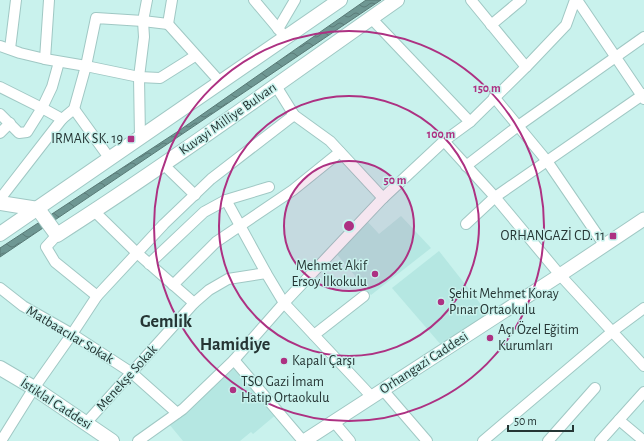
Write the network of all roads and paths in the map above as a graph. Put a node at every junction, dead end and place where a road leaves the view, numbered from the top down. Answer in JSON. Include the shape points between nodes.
{"nodes":[{"id":1,"x":16,"y":0,"type":"edge"},
{"id":2,"x":49,"y":0,"type":"edge"},
{"id":3,"x":147,"y":0,"type":"edge"},
{"id":4,"x":172,"y":0,"type":"edge"},
{"id":5,"x":254,"y":0,"type":"edge"},
{"id":6,"x":295,"y":0,"type":"edge"},
{"id":7,"x":340,"y":0,"type":"edge"},
{"id":8,"x":397,"y":0,"type":"edge"},
{"id":9,"x":471,"y":0,"type":"edge"},
{"id":10,"x":521,"y":0,"type":"edge"},
{"id":11,"x":576,"y":0,"type":"edge"},
{"id":12,"x":371,"y":18,"type":"junction"},
{"id":13,"x":143,"y":21,"type":"junction"},
{"id":14,"x":168,"y":24,"type":"junction"},
{"id":15,"x":491,"y":25,"type":"junction"},
{"id":16,"x":282,"y":33,"type":"junction"},
{"id":17,"x":644,"y":37,"type":"edge"},
{"id":18,"x":0,"y":46,"type":"edge"},
{"id":19,"x":10,"y":49,"type":"junction"},
{"id":20,"x":195,"y":56,"type":"junction"},
{"id":21,"x":616,"y":56,"type":"junction"},
{"id":22,"x":45,"y":59,"type":"junction"},
{"id":23,"x":59,"y":62,"type":"junction"},
{"id":24,"x":86,"y":66,"type":"junction"},
{"id":25,"x":526,"y":67,"type":"junction"},
{"id":26,"x":139,"y":77,"type":"junction"},
{"id":27,"x":220,"y":83,"type":"junction"},
{"id":28,"x":276,"y":86,"type":"junction"},
{"id":29,"x":0,"y":87,"type":"edge"},
{"id":30,"x":643,"y":96,"type":"edge"},
{"id":31,"x":494,"y":97,"type":"junction"},
{"id":32,"x":42,"y":108,"type":"junction"},
{"id":33,"x":74,"y":109,"type":"junction"},
{"id":34,"x":0,"y":114,"type":"edge"},
{"id":35,"x":294,"y":116,"type":"junction"},
{"id":36,"x":62,"y":119,"type":"junction"},
{"id":37,"x":470,"y":122,"type":"junction"},
{"id":38,"x":10,"y":123,"type":"junction"},
{"id":39,"x":518,"y":126,"type":"junction"},
{"id":40,"x":0,"y":133,"type":"edge"},
{"id":41,"x":140,"y":138,"type":"junction"},
{"id":42,"x":444,"y":141,"type":"junction"},
{"id":43,"x":340,"y":152,"type":"junction"},
{"id":44,"x":110,"y":159,"type":"junction"},
{"id":45,"x":547,"y":161,"type":"junction"},
{"id":46,"x":163,"y":164,"type":"junction"},
{"id":47,"x":466,"y":166,"type":"junction"},
{"id":48,"x":269,"y":187,"type":"dead end"},
{"id":49,"x":195,"y":195,"type":"junction"},
{"id":50,"x":495,"y":197,"type":"junction"},
{"id":51,"x":382,"y":198,"type":"junction"},
{"id":52,"x":0,"y":199,"type":"edge"},
{"id":53,"x":226,"y":200,"type":"junction"},
{"id":54,"x":0,"y":203,"type":"edge"},
{"id":55,"x":94,"y":211,"type":"junction"},
{"id":56,"x":41,"y":213,"type":"junction"},
{"id":57,"x":644,"y":219,"type":"edge"},
{"id":58,"x":466,"y":224,"type":"dead end"},
{"id":59,"x":239,"y":226,"type":"junction"},
{"id":60,"x":55,"y":231,"type":"junction"},
{"id":61,"x":0,"y":234,"type":"edge"},
{"id":62,"x":605,"y":246,"type":"junction"},
{"id":63,"x":137,"y":253,"type":"junction"},
{"id":64,"x":149,"y":264,"type":"junction"},
{"id":65,"x":266,"y":272,"type":"junction"},
{"id":66,"x":560,"y":276,"type":"junction"},
{"id":67,"x":173,"y":285,"type":"junction"},
{"id":68,"x":0,"y":288,"type":"edge"},
{"id":69,"x":97,"y":296,"type":"junction"},
{"id":70,"x":364,"y":296,"type":"dead end"},
{"id":71,"x":194,"y":303,"type":"junction"},
{"id":72,"x":284,"y":303,"type":"junction"},
{"id":73,"x":644,"y":308,"type":"edge"},
{"id":74,"x":613,"y":331,"type":"junction"},
{"id":75,"x":72,"y":334,"type":"junction"},
{"id":76,"x":314,"y":335,"type":"junction"},
{"id":77,"x":234,"y":360,"type":"junction"},
{"id":78,"x":644,"y":366,"type":"edge"},
{"id":79,"x":0,"y":368,"type":"edge"},
{"id":80,"x":132,"y":373,"type":"junction"},
{"id":81,"x":34,"y":388,"type":"junction"},
{"id":82,"x":595,"y":388,"type":"dead end"},
{"id":83,"x":383,"y":390,"type":"junction"},
{"id":84,"x":644,"y":392,"type":"edge"},
{"id":85,"x":372,"y":397,"type":"junction"},
{"id":86,"x":177,"y":414,"type":"junction"},
{"id":87,"x":619,"y":420,"type":"junction"},
{"id":88,"x":334,"y":422,"type":"junction"},
{"id":89,"x":86,"y":423,"type":"junction"},
{"id":90,"x":1,"y":441,"type":"edge"},
{"id":91,"x":112,"y":441,"type":"edge"},
{"id":92,"x":138,"y":441,"type":"edge"},
{"id":93,"x":304,"y":441,"type":"edge"},
{"id":94,"x":350,"y":441,"type":"edge"},
{"id":95,"x":427,"y":441,"type":"edge"},
{"id":96,"x":483,"y":441,"type":"edge"},
{"id":97,"x":548,"y":441,"type":"edge"},
{"id":98,"x":600,"y":441,"type":"edge"},
{"id":99,"x":644,"y":441,"type":"edge"}],
"edges":[{"from":1,"to":19,"type":"street"},
{"from":2,"to":22,"type":"street"},
{"from":3,"to":13,"type":"street"},
{"from":4,"to":14,"type":"street"},
{"from":5,"to":16,"type":"street"},
{"from":6,"to":16,"type":"street"},
{"from":7,"to":16,"type":"main road"},
{"from":8,"to":12,"type":"main road","name":"Kuvayi Milliye Bulvarı"},
{"from":9,"to":15,"type":"street"},
{"from":10,"to":15,"type":"street"},
{"from":11,"to":21,"type":"street"},
{"from":11,"to":25,"type":"street","via":[[566,25]]},
{"from":12,"to":28,"type":"main road","name":"Kuvayi Milliye Bulvarı"},
{"from":12,"to":37,"type":"street"},
{"from":13,"to":14,"type":"street"},
{"from":13,"to":24,"type":"street","via":[[96,18]]},
{"from":13,"to":26,"type":"street","via":[[144,37]]},
{"from":14,"to":20,"type":"street"},
{"from":15,"to":25,"type":"street"},
{"from":16,"to":27,"type":"main road"},
{"from":17,"to":21,"type":"street"},
{"from":18,"to":19,"type":"street"},
{"from":19,"to":22,"type":"street","via":[[20,54]]},
{"from":20,"to":26,"type":"street","via":[[160,78]]},
{"from":20,"to":27,"type":"street"},
{"from":21,"to":30,"type":"street"},
{"from":21,"to":39,"type":"street"},
{"from":22,"to":23,"type":"street"},
{"from":23,"to":24,"type":"street"},
{"from":23,"to":32,"type":"street","via":[[52,87]]},
{"from":24,"to":26,"type":"street"},
{"from":24,"to":33,"type":"street"},
{"from":25,"to":31,"type":"street"},
{"from":26,"to":41,"type":"street"},
{"from":27,"to":41,"type":"main road"},
{"from":28,"to":35,"type":"street"},
{"from":28,"to":46,"type":"main road","name":"Kuvayi Milliye Bulvarı"},
{"from":29,"to":32,"type":"street"},
{"from":30,"to":45,"type":"street"},
{"from":31,"to":37,"type":"street"},
{"from":31,"to":39,"type":"street"},
{"from":32,"to":36,"type":"street"},
{"from":32,"to":38,"type":"street","via":[[27,132],[19,133]]},
{"from":33,"to":36,"type":"street"},
{"from":33,"to":44,"type":"street"},
{"from":34,"to":38,"type":"street"},
{"from":35,"to":43,"type":"street","via":[[330,141]]},
{"from":35,"to":49,"type":"street","via":[[211,179]]},
{"from":36,"to":52,"type":"street"},
{"from":37,"to":42,"type":"street"},
{"from":38,"to":40,"type":"street"},
{"from":39,"to":45,"type":"street"},
{"from":39,"to":47,"type":"street"},
{"from":41,"to":44,"type":"main road"},
{"from":42,"to":47,"type":"street"},
{"from":42,"to":51,"type":"street"},
{"from":43,"to":51,"type":"street"},
{"from":43,"to":59,"type":"street","via":[[294,190]]},
{"from":44,"to":56,"type":"main road"},
{"from":45,"to":50,"type":"street"},
{"from":45,"to":62,"type":"street"},
{"from":46,"to":49,"type":"street"},
{"from":46,"to":55,"type":"main road","name":"Kuvayi Milliye Bulvarı"},
{"from":47,"to":50,"type":"street"},
{"from":48,"to":53,"type":"street"},
{"from":49,"to":63,"type":"street"},
{"from":50,"to":58,"type":"street"},
{"from":50,"to":66,"type":"street"},
{"from":51,"to":72,"type":"street"},
{"from":53,"to":59,"type":"street"},
{"from":53,"to":64,"type":"street","via":[[204,212]]},
{"from":54,"to":56,"type":"main road"},
{"from":55,"to":60,"type":"main road","name":"Kuvayi Milliye Bulvarı"},
{"from":55,"to":63,"type":"street"},
{"from":56,"to":60,"type":"main road"},
{"from":56,"to":61,"type":"main road"},
{"from":57,"to":62,"type":"street","name":"Orhangazi Caddesi"},
{"from":59,"to":65,"type":"street"},
{"from":59,"to":67,"type":"street","via":[[216,242]]},
{"from":60,"to":69,"type":"street","via":[[46,247],[55,262]]},
{"from":62,"to":66,"type":"street","name":"Orhangazi Caddesi"},
{"from":63,"to":64,"type":"street"},
{"from":63,"to":69,"type":"street"},
{"from":64,"to":67,"type":"street"},
{"from":65,"to":71,"type":"street","name":"Menekşe Sokak","via":[[228,279]]},
{"from":65,"to":72,"type":"street"},
{"from":66,"to":74,"type":"street"},
{"from":66,"to":83,"type":"street","name":"Orhangazi Caddesi"},
{"from":67,"to":71,"type":"street"},
{"from":68,"to":75,"type":"street","name":"Matbaacılar Sokak","via":[[23,306]]},
{"from":69,"to":75,"type":"street"},
{"from":70,"to":76,"type":"street"},
{"from":71,"to":80,"type":"street","name":"Menekşe Sokak"},
{"from":72,"to":76,"type":"street"},
{"from":72,"to":77,"type":"street"},
{"from":73,"to":74,"type":"street"},
{"from":74,"to":78,"type":"street"},
{"from":74,"to":96,"type":"street"},
{"from":75,"to":80,"type":"street","name":"Matbaacılar Sokak"},
{"from":75,"to":81,"type":"street"},
{"from":76,"to":85,"type":"street"},
{"from":77,"to":86,"type":"street"},
{"from":77,"to":93,"type":"street"},
{"from":79,"to":81,"type":"main road","name":"İstiklal Caddesi"},
{"from":80,"to":86,"type":"street","name":"Matbaacılar Sokak"},
{"from":80,"to":89,"type":"street","name":"Menekşe Sokak"},
{"from":81,"to":89,"type":"main road","name":"İstiklal Caddesi"},
{"from":81,"to":90,"type":"street"},
{"from":82,"to":97,"type":"street"},
{"from":83,"to":85,"type":"street","name":"Orhangazi Caddesi"},
{"from":83,"to":95,"type":"street"},
{"from":84,"to":87,"type":"street"},
{"from":85,"to":88,"type":"street","name":"Orhangazi Caddesi"},
{"from":86,"to":92,"type":"street"},
{"from":87,"to":98,"type":"street"},
{"from":87,"to":99,"type":"street"},
{"from":88,"to":93,"type":"street","name":"Orhangazi Caddesi"},
{"from":88,"to":94,"type":"street"},
{"from":89,"to":91,"type":"main road","name":"İstiklal Caddesi"}]}
